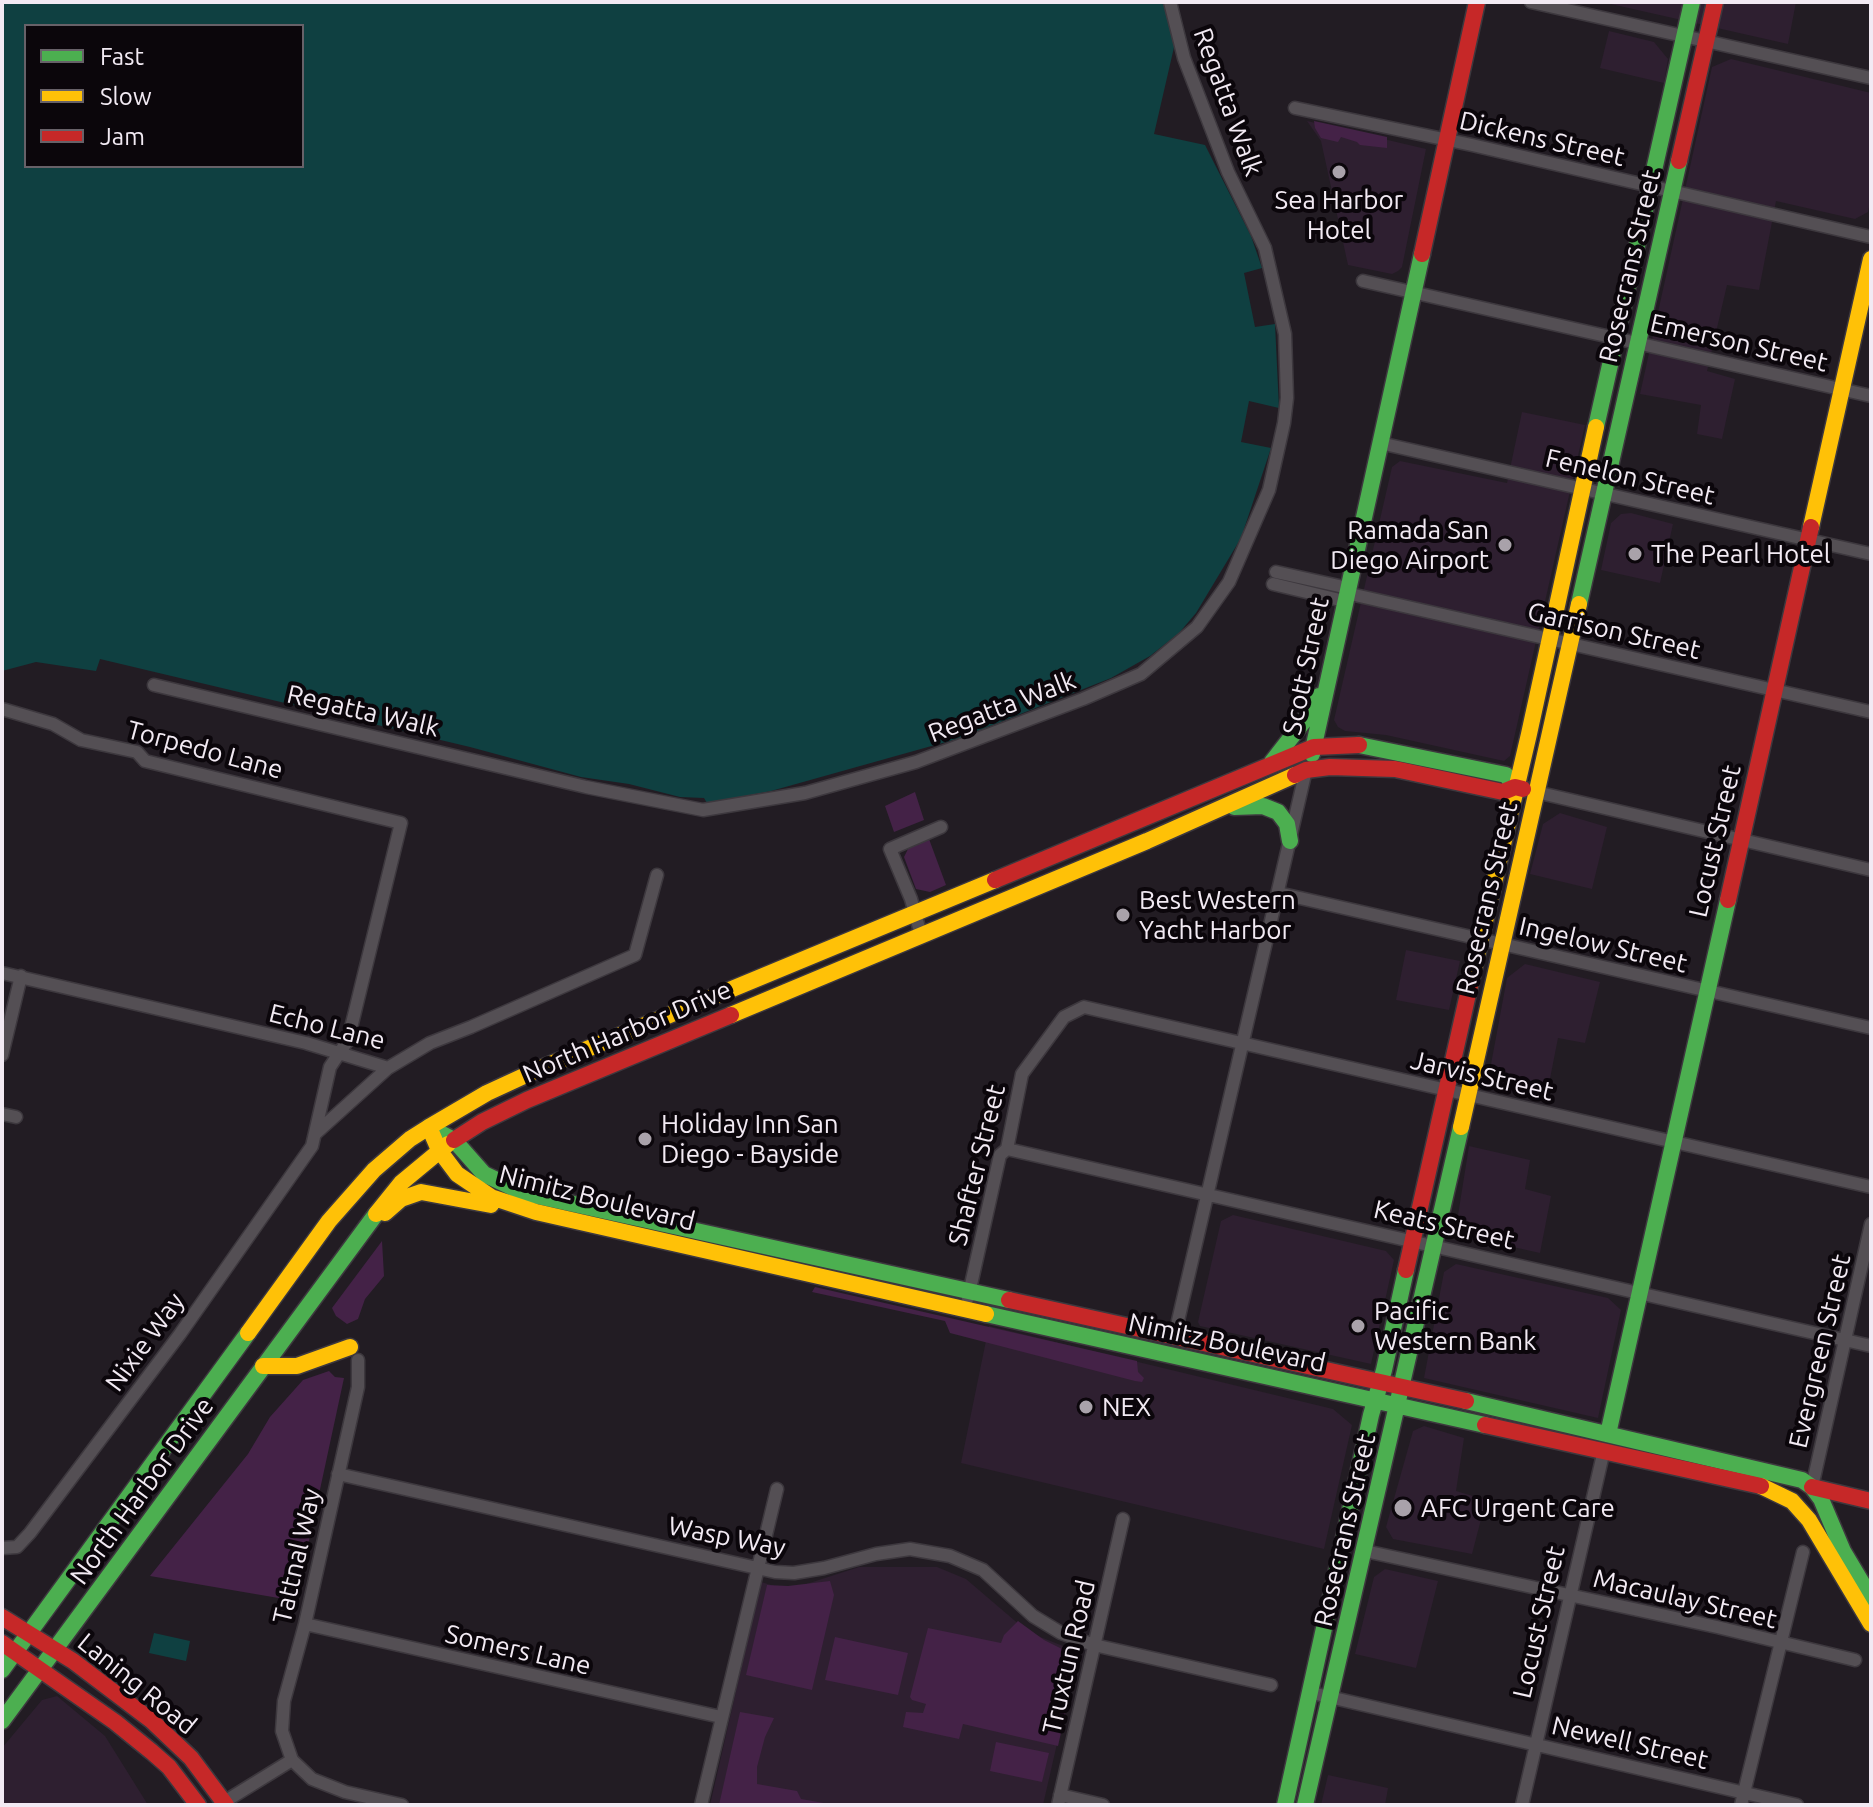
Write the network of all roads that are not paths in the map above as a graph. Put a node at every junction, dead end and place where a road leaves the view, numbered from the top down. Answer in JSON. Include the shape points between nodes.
{"nodes":[{"id":1,"x":1170,"y":2,"type":"edge"},
{"id":2,"x":1477,"y":2,"type":"edge"},
{"id":3,"x":1531,"y":2,"type":"edge"},
{"id":4,"x":1692,"y":2,"type":"edge"},
{"id":5,"x":1715,"y":2,"type":"edge"},
{"id":6,"x":1684,"y":36,"type":"junction"},
{"id":7,"x":1706,"y":41,"type":"junction"},
{"id":8,"x":1871,"y":78,"type":"edge"},
{"id":9,"x":1295,"y":108,"type":"dead end"},
{"id":10,"x":1448,"y":141,"type":"junction"},
{"id":11,"x":1650,"y":186,"type":"junction"},
{"id":12,"x":1672,"y":191,"type":"junction"},
{"id":13,"x":1871,"y":237,"type":"edge"},
{"id":14,"x":1871,"y":259,"type":"edge"},
{"id":15,"x":1363,"y":281,"type":"dead end"},
{"id":16,"x":1414,"y":292,"type":"junction"},
{"id":17,"x":1616,"y":339,"type":"junction"},
{"id":18,"x":1638,"y":343,"type":"junction"},
{"id":19,"x":1841,"y":389,"type":"junction"},
{"id":20,"x":1871,"y":396,"type":"edge"},
{"id":21,"x":1380,"y":443,"type":"junction"},
{"id":22,"x":1583,"y":488,"type":"junction"},
{"id":23,"x":1604,"y":493,"type":"junction"},
{"id":24,"x":1808,"y":540,"type":"junction"},
{"id":25,"x":1871,"y":554,"type":"edge"},
{"id":26,"x":1274,"y":578,"type":"dead end"},
{"id":27,"x":1346,"y":594,"type":"junction"},
{"id":28,"x":1548,"y":639,"type":"junction"},
{"id":29,"x":1570,"y":644,"type":"junction"},
{"id":30,"x":1329,"y":673,"type":"junction"},
{"id":31,"x":154,"y":685,"type":"dead end"},
{"id":32,"x":1774,"y":691,"type":"junction"},
{"id":33,"x":2,"y":709,"type":"edge"},
{"id":34,"x":1871,"y":712,"type":"edge"},
{"id":35,"x":1314,"y":747,"type":"junction"},
{"id":36,"x":1270,"y":764,"type":"junction"},
{"id":37,"x":1306,"y":770,"type":"junction"},
{"id":38,"x":1515,"y":787,"type":"junction"},
{"id":39,"x":1536,"y":792,"type":"junction"},
{"id":40,"x":1213,"y":812,"type":"junction"},
{"id":41,"x":941,"y":827,"type":"dead end"},
{"id":42,"x":1290,"y":841,"type":"junction"},
{"id":43,"x":1741,"y":841,"type":"junction"},
{"id":44,"x":1871,"y":870,"type":"edge"},
{"id":45,"x":657,"y":875,"type":"dead end"},
{"id":46,"x":1278,"y":893,"type":"junction"},
{"id":47,"x":915,"y":913,"type":"junction"},
{"id":48,"x":921,"y":935,"type":"junction"},
{"id":49,"x":1480,"y":941,"type":"junction"},
{"id":50,"x":1501,"y":945,"type":"junction"},
{"id":51,"x":2,"y":973,"type":"edge"},
{"id":52,"x":21,"y":976,"type":"junction"},
{"id":53,"x":1706,"y":991,"type":"junction"},
{"id":54,"x":1084,"y":1007,"type":"joint"},
{"id":55,"x":1871,"y":1028,"type":"edge"},
{"id":56,"x":1242,"y":1045,"type":"junction"},
{"id":57,"x":340,"y":1052,"type":"junction"},
{"id":58,"x":2,"y":1055,"type":"edge"},
{"id":59,"x":388,"y":1068,"type":"junction"},
{"id":60,"x":1445,"y":1091,"type":"junction"},
{"id":61,"x":1467,"y":1096,"type":"junction"},
{"id":62,"x":2,"y":1114,"type":"edge"},
{"id":63,"x":16,"y":1117,"type":"dead end"},
{"id":64,"x":429,"y":1127,"type":"junction"},
{"id":65,"x":313,"y":1140,"type":"junction"},
{"id":66,"x":454,"y":1140,"type":"junction"},
{"id":67,"x":1671,"y":1142,"type":"junction"},
{"id":68,"x":1007,"y":1149,"type":"junction"},
{"id":69,"x":439,"y":1150,"type":"junction"},
{"id":70,"x":1871,"y":1187,"type":"edge"},
{"id":71,"x":1208,"y":1195,"type":"junction"},
{"id":72,"x":536,"y":1212,"type":"junction"},
{"id":73,"x":1871,"y":1224,"type":"edge"},
{"id":74,"x":364,"y":1230,"type":"junction"},
{"id":75,"x":1412,"y":1241,"type":"junction"},
{"id":76,"x":1433,"y":1246,"type":"junction"},
{"id":77,"x":970,"y":1290,"type":"junction"},
{"id":78,"x":1640,"y":1293,"type":"junction"},
{"id":79,"x":966,"y":1309,"type":"junction"},
{"id":80,"x":1174,"y":1338,"type":"junction"},
{"id":81,"x":1844,"y":1340,"type":"junction"},
{"id":82,"x":1871,"y":1346,"type":"edge"},
{"id":83,"x":354,"y":1354,"type":"joint"},
{"id":84,"x":263,"y":1366,"type":"junction"},
{"id":85,"x":1381,"y":1382,"type":"junction"},
{"id":86,"x":1402,"y":1387,"type":"junction"},
{"id":87,"x":1375,"y":1401,"type":"junction"},
{"id":88,"x":1398,"y":1407,"type":"junction"},
{"id":89,"x":1606,"y":1442,"type":"junction"},
{"id":90,"x":338,"y":1474,"type":"junction"},
{"id":91,"x":1757,"y":1485,"type":"junction"},
{"id":92,"x":1812,"y":1487,"type":"junction"},
{"id":93,"x":777,"y":1489,"type":"dead end"},
{"id":94,"x":1871,"y":1501,"type":"edge"},
{"id":95,"x":1123,"y":1519,"type":"dead end"},
{"id":96,"x":2,"y":1548,"type":"edge"},
{"id":97,"x":1365,"y":1551,"type":"junction"},
{"id":98,"x":1803,"y":1552,"type":"dead end"},
{"id":99,"x":758,"y":1569,"type":"junction"},
{"id":100,"x":1571,"y":1595,"type":"junction"},
{"id":101,"x":1871,"y":1598,"type":"edge"},
{"id":102,"x":2,"y":1617,"type":"edge"},
{"id":103,"x":305,"y":1624,"type":"junction"},
{"id":104,"x":1871,"y":1624,"type":"edge"},
{"id":105,"x":30,"y":1634,"type":"junction"},
{"id":106,"x":1780,"y":1643,"type":"junction"},
{"id":107,"x":1094,"y":1645,"type":"junction"},
{"id":108,"x":9,"y":1648,"type":"edge"},
{"id":109,"x":56,"y":1650,"type":"junction"},
{"id":110,"x":1855,"y":1660,"type":"dead end"},
{"id":111,"x":2,"y":1670,"type":"edge"},
{"id":112,"x":41,"y":1670,"type":"junction"},
{"id":113,"x":1271,"y":1685,"type":"dead end"},
{"id":114,"x":1312,"y":1693,"type":"junction"},
{"id":115,"x":1330,"y":1697,"type":"junction"},
{"id":116,"x":721,"y":1717,"type":"junction"},
{"id":117,"x":2,"y":1721,"type":"edge"},
{"id":118,"x":1535,"y":1744,"type":"junction"},
{"id":119,"x":292,"y":1760,"type":"junction"},
{"id":120,"x":1743,"y":1799,"type":"edge"},
{"id":121,"x":1059,"y":1800,"type":"edge"},
{"id":122,"x":225,"y":1804,"type":"edge"},
{"id":123,"x":198,"y":1805,"type":"edge"},
{"id":124,"x":402,"y":1805,"type":"edge"},
{"id":125,"x":701,"y":1805,"type":"edge"},
{"id":126,"x":1103,"y":1805,"type":"edge"},
{"id":127,"x":1285,"y":1805,"type":"edge"},
{"id":128,"x":1305,"y":1805,"type":"edge"},
{"id":129,"x":1522,"y":1805,"type":"edge"},
{"id":130,"x":1797,"y":1805,"type":"edge"}],
"edges":[{"from":1,"to":31,"type":"street","name":"Regatta Walk","via":[[1195,88],[1265,248],[1285,330],[1287,398],[1269,490],[1229,582],[1197,627],[1141,674],[916,762],[805,793],[703,810]]},
{"from":2,"to":10,"type":"main road","name":"Scott Street"},
{"from":3,"to":6,"type":"street"},
{"from":4,"to":6,"type":"main road","name":"Rosecrans Street"},
{"from":5,"to":7,"type":"main road","name":"Rosecrans Street"},
{"from":6,"to":7,"type":"street"},
{"from":6,"to":11,"type":"main road","name":"Rosecrans Street"},
{"from":7,"to":8,"type":"street"},
{"from":7,"to":12,"type":"main road","name":"Rosecrans Street"},
{"from":9,"to":10,"type":"street","name":"Dickens Street"},
{"from":10,"to":11,"type":"street","name":"Dickens Street"},
{"from":10,"to":16,"type":"main road","name":"Scott Street"},
{"from":11,"to":12,"type":"street","name":"Dickens Street"},
{"from":11,"to":17,"type":"main road","name":"Rosecrans Street"},
{"from":12,"to":13,"type":"street","name":"Dickens Street"},
{"from":12,"to":18,"type":"main road","name":"Rosecrans Street"},
{"from":14,"to":19,"type":"main road","name":"Locust Street"},
{"from":15,"to":16,"type":"street","name":"Emerson Street"},
{"from":16,"to":17,"type":"street","name":"Emerson Street"},
{"from":16,"to":21,"type":"main road","name":"Scott Street"},
{"from":17,"to":18,"type":"street","name":"Emerson Street"},
{"from":17,"to":22,"type":"main road","name":"Rosecrans Street"},
{"from":18,"to":19,"type":"street","name":"Emerson Street"},
{"from":18,"to":23,"type":"main road","name":"Rosecrans Street"},
{"from":19,"to":20,"type":"street","name":"Emerson Street"},
{"from":19,"to":24,"type":"main road","name":"Locust Street"},
{"from":21,"to":22,"type":"street","name":"Fenelon Street"},
{"from":21,"to":27,"type":"main road","name":"Scott Street"},
{"from":22,"to":23,"type":"street","name":"Fenelon Street"},
{"from":22,"to":28,"type":"main road","name":"Rosecrans Street"},
{"from":23,"to":24,"type":"street","name":"Fenelon Street"},
{"from":23,"to":29,"type":"main road","name":"Rosecrans Street"},
{"from":24,"to":25,"type":"street","name":"Fenelon Street"},
{"from":24,"to":32,"type":"main road","name":"Locust Street"},
{"from":26,"to":27,"type":"street","name":"Garrison Street"},
{"from":27,"to":28,"type":"street","name":"Garrison Street"},
{"from":27,"to":30,"type":"main road","name":"Scott Street"},
{"from":28,"to":29,"type":"street","name":"Garrison Street"},
{"from":28,"to":38,"type":"main road","name":"Rosecrans Street"},
{"from":29,"to":32,"type":"street","name":"Garrison Street"},
{"from":29,"to":39,"type":"main road","name":"Rosecrans Street"},
{"from":30,"to":35,"type":"main road","name":"Scott Street"},
{"from":30,"to":36,"type":"main road","via":[[1307,717]]},
{"from":32,"to":34,"type":"street","name":"Garrison Street"},
{"from":32,"to":43,"type":"main road","name":"Locust Street"},
{"from":33,"to":57,"type":"street","name":"Torpedo Lane","via":[[53,724],[81,740],[137,752],[145,761],[401,823],[348,1040]]},
{"from":35,"to":36,"type":"main road","name":"North Harbor Drive"},
{"from":35,"to":37,"type":"main road","name":"Scott Street"},
{"from":35,"to":38,"type":"main road","name":"North Harbor Drive","via":[[1360,745],[1411,754],[1506,775]]},
{"from":36,"to":47,"type":"main road","name":"North Harbor Drive"},
{"from":37,"to":38,"type":"main road","name":"North Harbor Drive","via":[[1395,769],[1503,792]]},
{"from":37,"to":40,"type":"main road","name":"North Harbor Drive"},
{"from":37,"to":42,"type":"street","name":"Scott Street"},
{"from":38,"to":39,"type":"main road","name":"North Harbor Drive"},
{"from":38,"to":49,"type":"main road","name":"Rosecrans Street"},
{"from":39,"to":43,"type":"street"},
{"from":39,"to":50,"type":"main road","name":"Rosecrans Street"},
{"from":40,"to":42,"type":"main road","via":[[1242,805],[1271,808],[1285,819]]},
{"from":40,"to":48,"type":"main road","name":"North Harbor Drive"},
{"from":41,"to":47,"type":"street","via":[[890,849]]},
{"from":42,"to":46,"type":"street","name":"Scott Street"},
{"from":43,"to":44,"type":"street"},
{"from":43,"to":53,"type":"main road","name":"Locust Street"},
{"from":45,"to":59,"type":"street","name":"Echo Lane","via":[[635,955],[430,1043]]},
{"from":46,"to":49,"type":"street","name":"Ingelow Street"},
{"from":46,"to":56,"type":"street","name":"Scott Street"},
{"from":47,"to":48,"type":"street"},
{"from":47,"to":64,"type":"main road","name":"North Harbor Drive","via":[[539,1069]]},
{"from":48,"to":66,"type":"main road","name":"North Harbor Drive","via":[[520,1103]]},
{"from":49,"to":50,"type":"street","name":"Ingelow Street"},
{"from":49,"to":60,"type":"main road","name":"Rosecrans Street"},
{"from":50,"to":53,"type":"street","name":"Ingelow Street"},
{"from":50,"to":61,"type":"main road","name":"Rosecrans Street"},
{"from":51,"to":52,"type":"street","name":"Echo Lane"},
{"from":52,"to":57,"type":"street","name":"Echo Lane"},
{"from":52,"to":58,"type":"street"},
{"from":53,"to":55,"type":"street","name":"Ingelow Street"},
{"from":53,"to":67,"type":"main road","name":"Locust Street"},
{"from":54,"to":56,"type":"street","name":"Jarvis Street"},
{"from":54,"to":68,"type":"street","name":"Shafter Street","via":[[1064,1017],[1022,1074]]},
{"from":56,"to":60,"type":"street","name":"Jarvis Street"},
{"from":56,"to":71,"type":"street","name":"Scott Street"},
{"from":57,"to":59,"type":"street","name":"Echo Lane"},
{"from":57,"to":65,"type":"street","via":[[330,1067]]},
{"from":59,"to":65,"type":"street"},
{"from":60,"to":61,"type":"street","name":"Jarvis Street"},
{"from":60,"to":75,"type":"main road","name":"Rosecrans Street"},
{"from":61,"to":67,"type":"street","name":"Jarvis Street"},
{"from":61,"to":76,"type":"main road","name":"Rosecrans Street"},
{"from":62,"to":63,"type":"street"},
{"from":64,"to":66,"type":"main road","name":"Nimitz Boulevard"},
{"from":64,"to":69,"type":"main road","name":"Nimitz Boulevard"},
{"from":64,"to":105,"type":"main road","name":"North Harbor Drive","via":[[374,1170],[329,1221]]},
{"from":65,"to":96,"type":"street","name":"Nixie Way","via":[[180,1334],[30,1533],[17,1547]]},
{"from":66,"to":69,"type":"main road","name":"North Harbor Drive"},
{"from":66,"to":77,"type":"main road","name":"Nimitz Boulevard","via":[[484,1174],[524,1193]]},
{"from":67,"to":70,"type":"street","name":"Jarvis Street"},
{"from":67,"to":78,"type":"main road","name":"Locust Street"},
{"from":68,"to":71,"type":"street","name":"Keats Street"},
{"from":68,"to":77,"type":"street","name":"Shafter Street","via":[[1000,1155]]},
{"from":69,"to":72,"type":"main road","name":"Nimitz Boulevard","via":[[476,1189]]},
{"from":69,"to":74,"type":"main road","name":"North Harbor Drive","via":[[401,1183]]},
{"from":71,"to":75,"type":"street","name":"Keats Street"},
{"from":71,"to":80,"type":"street","name":"Scott Street"},
{"from":72,"to":74,"type":"main road","via":[[421,1192],[401,1199]]},
{"from":72,"to":79,"type":"main road","name":"Nimitz Boulevard"},
{"from":73,"to":81,"type":"street","name":"Evergreen Street"},
{"from":74,"to":84,"type":"main road","name":"North Harbor Drive"},
{"from":75,"to":76,"type":"street","name":"Keats Street"},
{"from":75,"to":85,"type":"main road","name":"Rosecrans Street"},
{"from":76,"to":78,"type":"street","name":"Keats Street"},
{"from":76,"to":86,"type":"main road","name":"Rosecrans Street"},
{"from":77,"to":79,"type":"street","name":"Shafter Street"},
{"from":77,"to":80,"type":"main road","name":"Nimitz Boulevard"},
{"from":78,"to":81,"type":"street","name":"Keats Street"},
{"from":78,"to":89,"type":"main road","name":"Locust Street"},
{"from":79,"to":87,"type":"main road","name":"Nimitz Boulevard"},
{"from":80,"to":85,"type":"main road","name":"Nimitz Boulevard"},
{"from":81,"to":82,"type":"street","name":"Keats Street"},
{"from":81,"to":92,"type":"street","name":"Evergreen Street"},
{"from":83,"to":84,"type":"main road","via":[[297,1366]]},
{"from":83,"to":90,"type":"street","name":"Tattnal Way","via":[[358,1387]]},
{"from":84,"to":109,"type":"main road","name":"North Harbor Drive"},
{"from":85,"to":86,"type":"main road","name":"Nimitz Boulevard"},
{"from":85,"to":87,"type":"main road","name":"Rosecrans Street"},
{"from":86,"to":88,"type":"main road","name":"Rosecrans Street"},
{"from":86,"to":89,"type":"main road","name":"Nimitz Boulevard"},
{"from":87,"to":88,"type":"main road","name":"Nimitz Boulevard"},
{"from":87,"to":114,"type":"main road","name":"Rosecrans Street"},
{"from":88,"to":89,"type":"main road","name":"Nimitz Boulevard"},
{"from":88,"to":97,"type":"main road","name":"Rosecrans Street"},
{"from":89,"to":91,"type":"main road","name":"Nimitz Boulevard"},
{"from":89,"to":92,"type":"main road","name":"Nimitz Boulevard","via":[[1760,1468]]},
{"from":89,"to":100,"type":"street","name":"Locust Street"},
{"from":90,"to":99,"type":"street","name":"Wasp Way"},
{"from":90,"to":103,"type":"street","name":"Tattnal Way"},
{"from":91,"to":92,"type":"main road"},
{"from":91,"to":104,"type":"main road","name":"Nimitz Boulevard","via":[[1784,1496],[1804,1514]]},
{"from":92,"to":94,"type":"main road"},
{"from":92,"to":101,"type":"main road"},
{"from":93,"to":99,"type":"street"},
{"from":95,"to":107,"type":"street","name":"Truxtun Road"},
{"from":97,"to":100,"type":"street","name":"Macaulay Street"},
{"from":97,"to":115,"type":"main road","name":"Rosecrans Street"},
{"from":98,"to":106,"type":"street"},
{"from":99,"to":107,"type":"street","name":"Wasp Way","via":[[794,1573],[910,1549],[950,1556],[983,1570],[1033,1616]]},
{"from":99,"to":116,"type":"street"},
{"from":100,"to":106,"type":"street","name":"Macaulay Street"},
{"from":100,"to":118,"type":"street","name":"Locust Street"},
{"from":102,"to":105,"type":"main road","name":"Laning Road"},
{"from":103,"to":116,"type":"street","name":"Somers Lane"},
{"from":103,"to":119,"type":"street","name":"Tattnal Way","via":[[284,1701],[282,1731]]},
{"from":105,"to":108,"type":"main road","name":"North Harbor Drive"},
{"from":105,"to":109,"type":"main road","name":"Laning Road"},
{"from":106,"to":110,"type":"street","name":"Macaulay Street"},
{"from":106,"to":120,"type":"street"},
{"from":107,"to":113,"type":"street","name":"Wasp Way"},
{"from":107,"to":121,"type":"street","name":"Truxtun Road"},
{"from":108,"to":111,"type":"main road","name":"North Harbor Drive"},
{"from":108,"to":112,"type":"main road","name":"Laning Road"},
{"from":109,"to":112,"type":"main road","name":"North Harbor Drive"},
{"from":109,"to":122,"type":"main road","name":"Laning Road","via":[[162,1730]]},
{"from":112,"to":117,"type":"main road","name":"North Harbor Drive"},
{"from":112,"to":123,"type":"main road","name":"Laning Road","via":[[152,1752]]},
{"from":114,"to":115,"type":"street","name":"Newell Street"},
{"from":114,"to":127,"type":"main road","name":"Rosecrans Street"},
{"from":115,"to":118,"type":"street","name":"Newell Street"},
{"from":115,"to":128,"type":"main road","name":"Rosecrans Street"},
{"from":116,"to":125,"type":"street"},
{"from":118,"to":120,"type":"street","name":"Newell Street"},
{"from":118,"to":129,"type":"street","name":"Locust Street"},
{"from":119,"to":122,"type":"street"},
{"from":119,"to":124,"type":"street","via":[[312,1779]]},
{"from":120,"to":130,"type":"street","name":"Newell Street"},
{"from":121,"to":126,"type":"street"}]}
